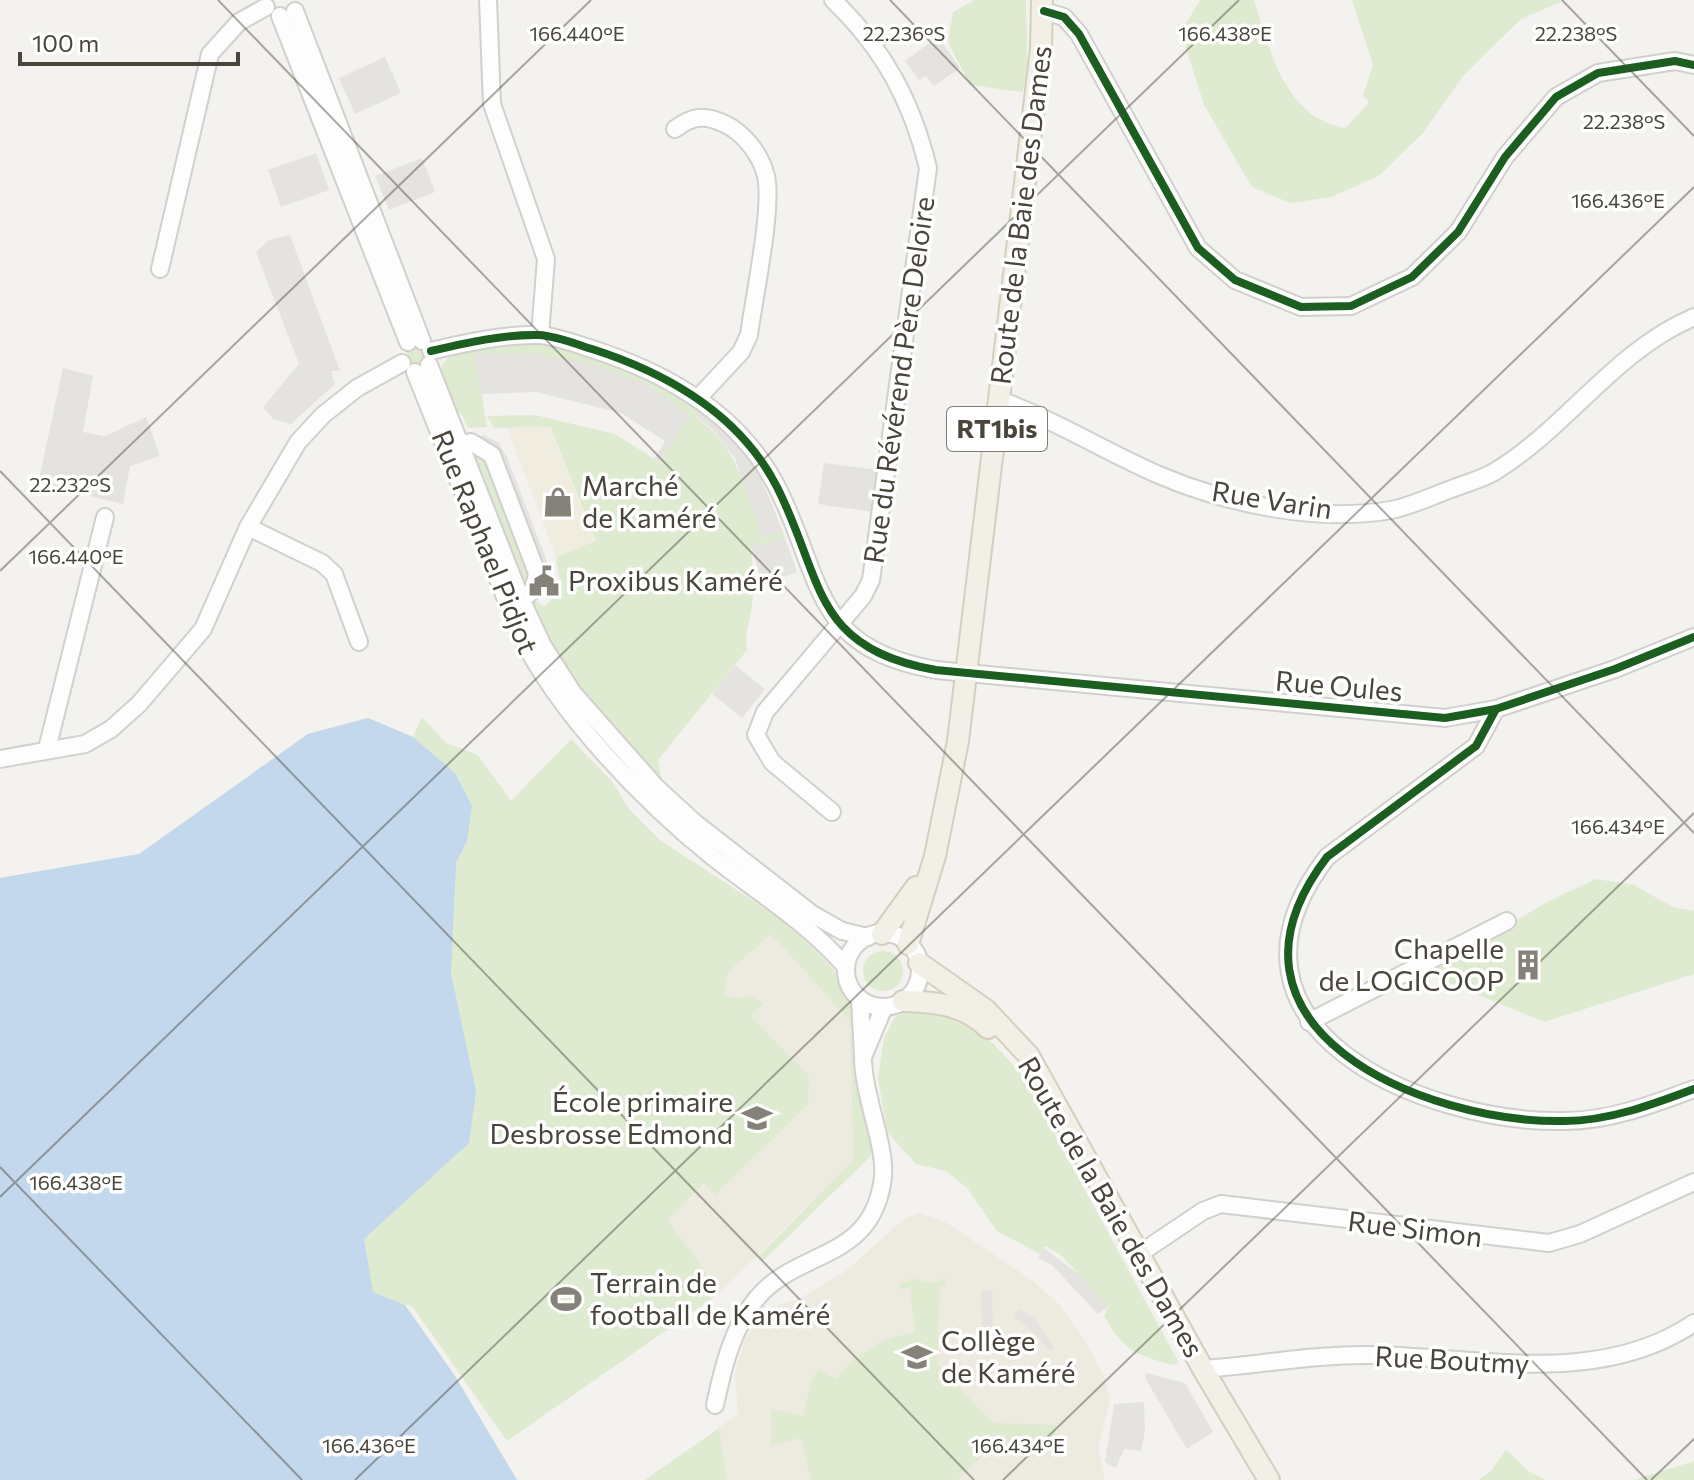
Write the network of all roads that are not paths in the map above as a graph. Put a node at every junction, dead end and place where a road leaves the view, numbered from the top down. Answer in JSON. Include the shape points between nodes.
{"nodes":[{"id":1,"x":488,"y":0,"type":"edge"},
{"id":2,"x":833,"y":0,"type":"edge"},
{"id":3,"x":1043,"y":6,"type":"edge"},
{"id":4,"x":281,"y":7,"type":"edge"},
{"id":5,"x":1694,"y":65,"type":"edge"},
{"id":6,"x":675,"y":129,"type":"dead end"},
{"id":7,"x":160,"y":269,"type":"dead end"},
{"id":8,"x":1694,"y":317,"type":"edge"},
{"id":9,"x":540,"y":335,"type":"junction"},
{"id":10,"x":418,"y":355,"type":"junction"},
{"id":11,"x":699,"y":397,"type":"junction"},
{"id":12,"x":1000,"y":400,"type":"junction"},
{"id":13,"x":462,"y":444,"type":"junction"},
{"id":14,"x":105,"y":517,"type":"dead end"},
{"id":15,"x":248,"y":527,"type":"junction"},
{"id":16,"x":514,"y":600,"type":"junction"},
{"id":17,"x":840,"y":622,"type":"junction"},
{"id":18,"x":1694,"y":637,"type":"edge"},
{"id":19,"x":359,"y":642,"type":"dead end"},
{"id":20,"x":968,"y":672,"type":"junction"},
{"id":21,"x":1496,"y":709,"type":"junction"},
{"id":22,"x":47,"y":749,"type":"junction"},
{"id":23,"x":0,"y":759,"type":"edge"},
{"id":24,"x":832,"y":812,"type":"dead end"},
{"id":25,"x":935,"y":856,"type":"junction"},
{"id":26,"x":1507,"y":921,"type":"dead end"},
{"id":27,"x":875,"y":935,"type":"junction"},
{"id":28,"x":908,"y":944,"type":"junction"},
{"id":29,"x":919,"y":963,"type":"junction"},
{"id":30,"x":846,"y":967,"type":"junction"},
{"id":31,"x":860,"y":999,"type":"junction"},
{"id":32,"x":893,"y":1004,"type":"junction"},
{"id":33,"x":1309,"y":1022,"type":"junction"},
{"id":34,"x":863,"y":1057,"type":"junction"},
{"id":35,"x":1694,"y":1089,"type":"edge"},
{"id":36,"x":1694,"y":1182,"type":"edge"},
{"id":37,"x":1139,"y":1254,"type":"junction"},
{"id":38,"x":1694,"y":1323,"type":"edge"},
{"id":39,"x":1203,"y":1369,"type":"junction"},
{"id":40,"x":715,"y":1405,"type":"dead end"},
{"id":41,"x":1257,"y":1480,"type":"edge"},
{"id":42,"x":1269,"y":1480,"type":"edge"}],
"edges":[{"from":1,"to":9,"type":"street","via":[[492,104],[546,259]]},
{"from":2,"to":17,"type":"street","name":"Rue du Révérend Père Deloire","via":[[894,76],[910,105],[928,168],[871,580]]},
{"from":3,"to":5,"type":"street","via":[[1064,17],[1079,34],[1198,248],[1235,280],[1301,307],[1351,306],[1412,277],[1458,232],[1505,157],[1556,97],[1598,73],[1675,61]]},
{"from":3,"to":12,"type":"main road","name":"Route de la Baie des Dames","number":"RT1bis"},
{"from":4,"to":7,"type":"street","via":[[239,22],[210,54]]},
{"from":4,"to":10,"type":"street","name":"Rue Raphael Pidjot"},
{"from":6,"to":11,"type":"street","via":[[691,117],[727,125],[754,148],[767,183],[749,335],[741,352]]},
{"from":8,"to":12,"type":"street","name":"Rue Varin","via":[[1660,332],[1493,473],[1392,509],[1349,513],[1283,508],[1213,493],[1161,476]]},
{"from":9,"to":10,"type":"street","via":[[459,344]]},
{"from":9,"to":11,"type":"street","name":"Rue Oules","via":[[627,360]]},
{"from":10,"to":13,"type":"street","name":"Rue Raphael Pidjot"},
{"from":10,"to":15,"type":"street","via":[[357,388],[323,415],[298,442]]},
{"from":10,"to":16,"type":"street","name":"Rue Raphael Pidjot"},
{"from":11,"to":17,"type":"street","name":"Rue Oules","via":[[747,443],[776,486],[811,576]]},
{"from":12,"to":20,"type":"main road","name":"Route de la Baie des Dames","number":"RT1bis"},
{"from":13,"to":16,"type":"street","name":"Rue Raphael Pidjot"},
{"from":13,"to":16,"type":"street","via":[[471,442],[492,455],[537,573],[534,590],[527,598]]},
{"from":14,"to":22,"type":"street"},
{"from":15,"to":19,"type":"street","via":[[334,574]]},
{"from":15,"to":22,"type":"street","via":[[203,629],[139,704],[85,744]]},
{"from":16,"to":27,"type":"street","name":"Rue Raphael Pidjot","via":[[573,693],[656,787],[812,914],[842,931]]},
{"from":16,"to":30,"type":"street","name":"Rue Raphael Pidjot","via":[[533,660],[652,803],[712,856],[813,931]]},
{"from":17,"to":20,"type":"street","name":"Rue Oules","via":[[870,651],[900,663]]},
{"from":17,"to":24,"type":"street","name":"Rue du Révérend Père Deloire","via":[[765,712],[756,735],[772,762]]},
{"from":18,"to":21,"type":"street","name":"Rue Oules"},
{"from":20,"to":21,"type":"street","name":"Rue Oules","via":[[1445,718]]},
{"from":20,"to":25,"type":"main road","name":"Route de la Baie des Dames","number":"RT1bis"},
{"from":21,"to":33,"type":"street","via":[[1476,746],[1327,857],[1310,879],[1289,932],[1289,965]]},
{"from":22,"to":23,"type":"street"},
{"from":25,"to":27,"type":"main road","name":"Route de la Baie des Dames","number":"RT1bis","via":[[900,913]]},
{"from":25,"to":28,"type":"main road","name":"Route de la Baie des Dames","number":"RT1bis"},
{"from":26,"to":33,"type":"street"},
{"from":27,"to":28,"type":"street"},
{"from":27,"to":30,"type":"street","via":[[853,949]]},
{"from":28,"to":29,"type":"street"},
{"from":29,"to":32,"type":"street","via":[[917,984]]},
{"from":29,"to":37,"type":"main road","name":"Route de la Baie des Dames","via":[[986,1010],[1029,1056]]},
{"from":30,"to":31,"type":"street","via":[[849,985]]},
{"from":31,"to":32,"type":"street"},
{"from":31,"to":34,"type":"street"},
{"from":32,"to":34,"type":"street"},
{"from":32,"to":41,"type":"main road","name":"Route de la Baie des Dames","via":[[944,1003],[976,1016],[1022,1060],[1194,1376]]},
{"from":33,"to":35,"type":"street","via":[[1336,1050],[1392,1086],[1465,1109],[1568,1121],[1657,1103]]},
{"from":34,"to":40,"type":"street","via":[[866,1095],[883,1164],[876,1208],[853,1237],[757,1298],[727,1353]]},
{"from":36,"to":37,"type":"street","name":"Rue Simon","via":[[1549,1243],[1221,1204]]},
{"from":37,"to":39,"type":"main road","name":"Route de la Baie des Dames"},
{"from":38,"to":39,"type":"street","name":"Rue Boutmy","via":[[1654,1345],[1618,1356],[1528,1366],[1372,1355]]},
{"from":39,"to":42,"type":"main road","name":"Route de la Baie des Dames"}]}
